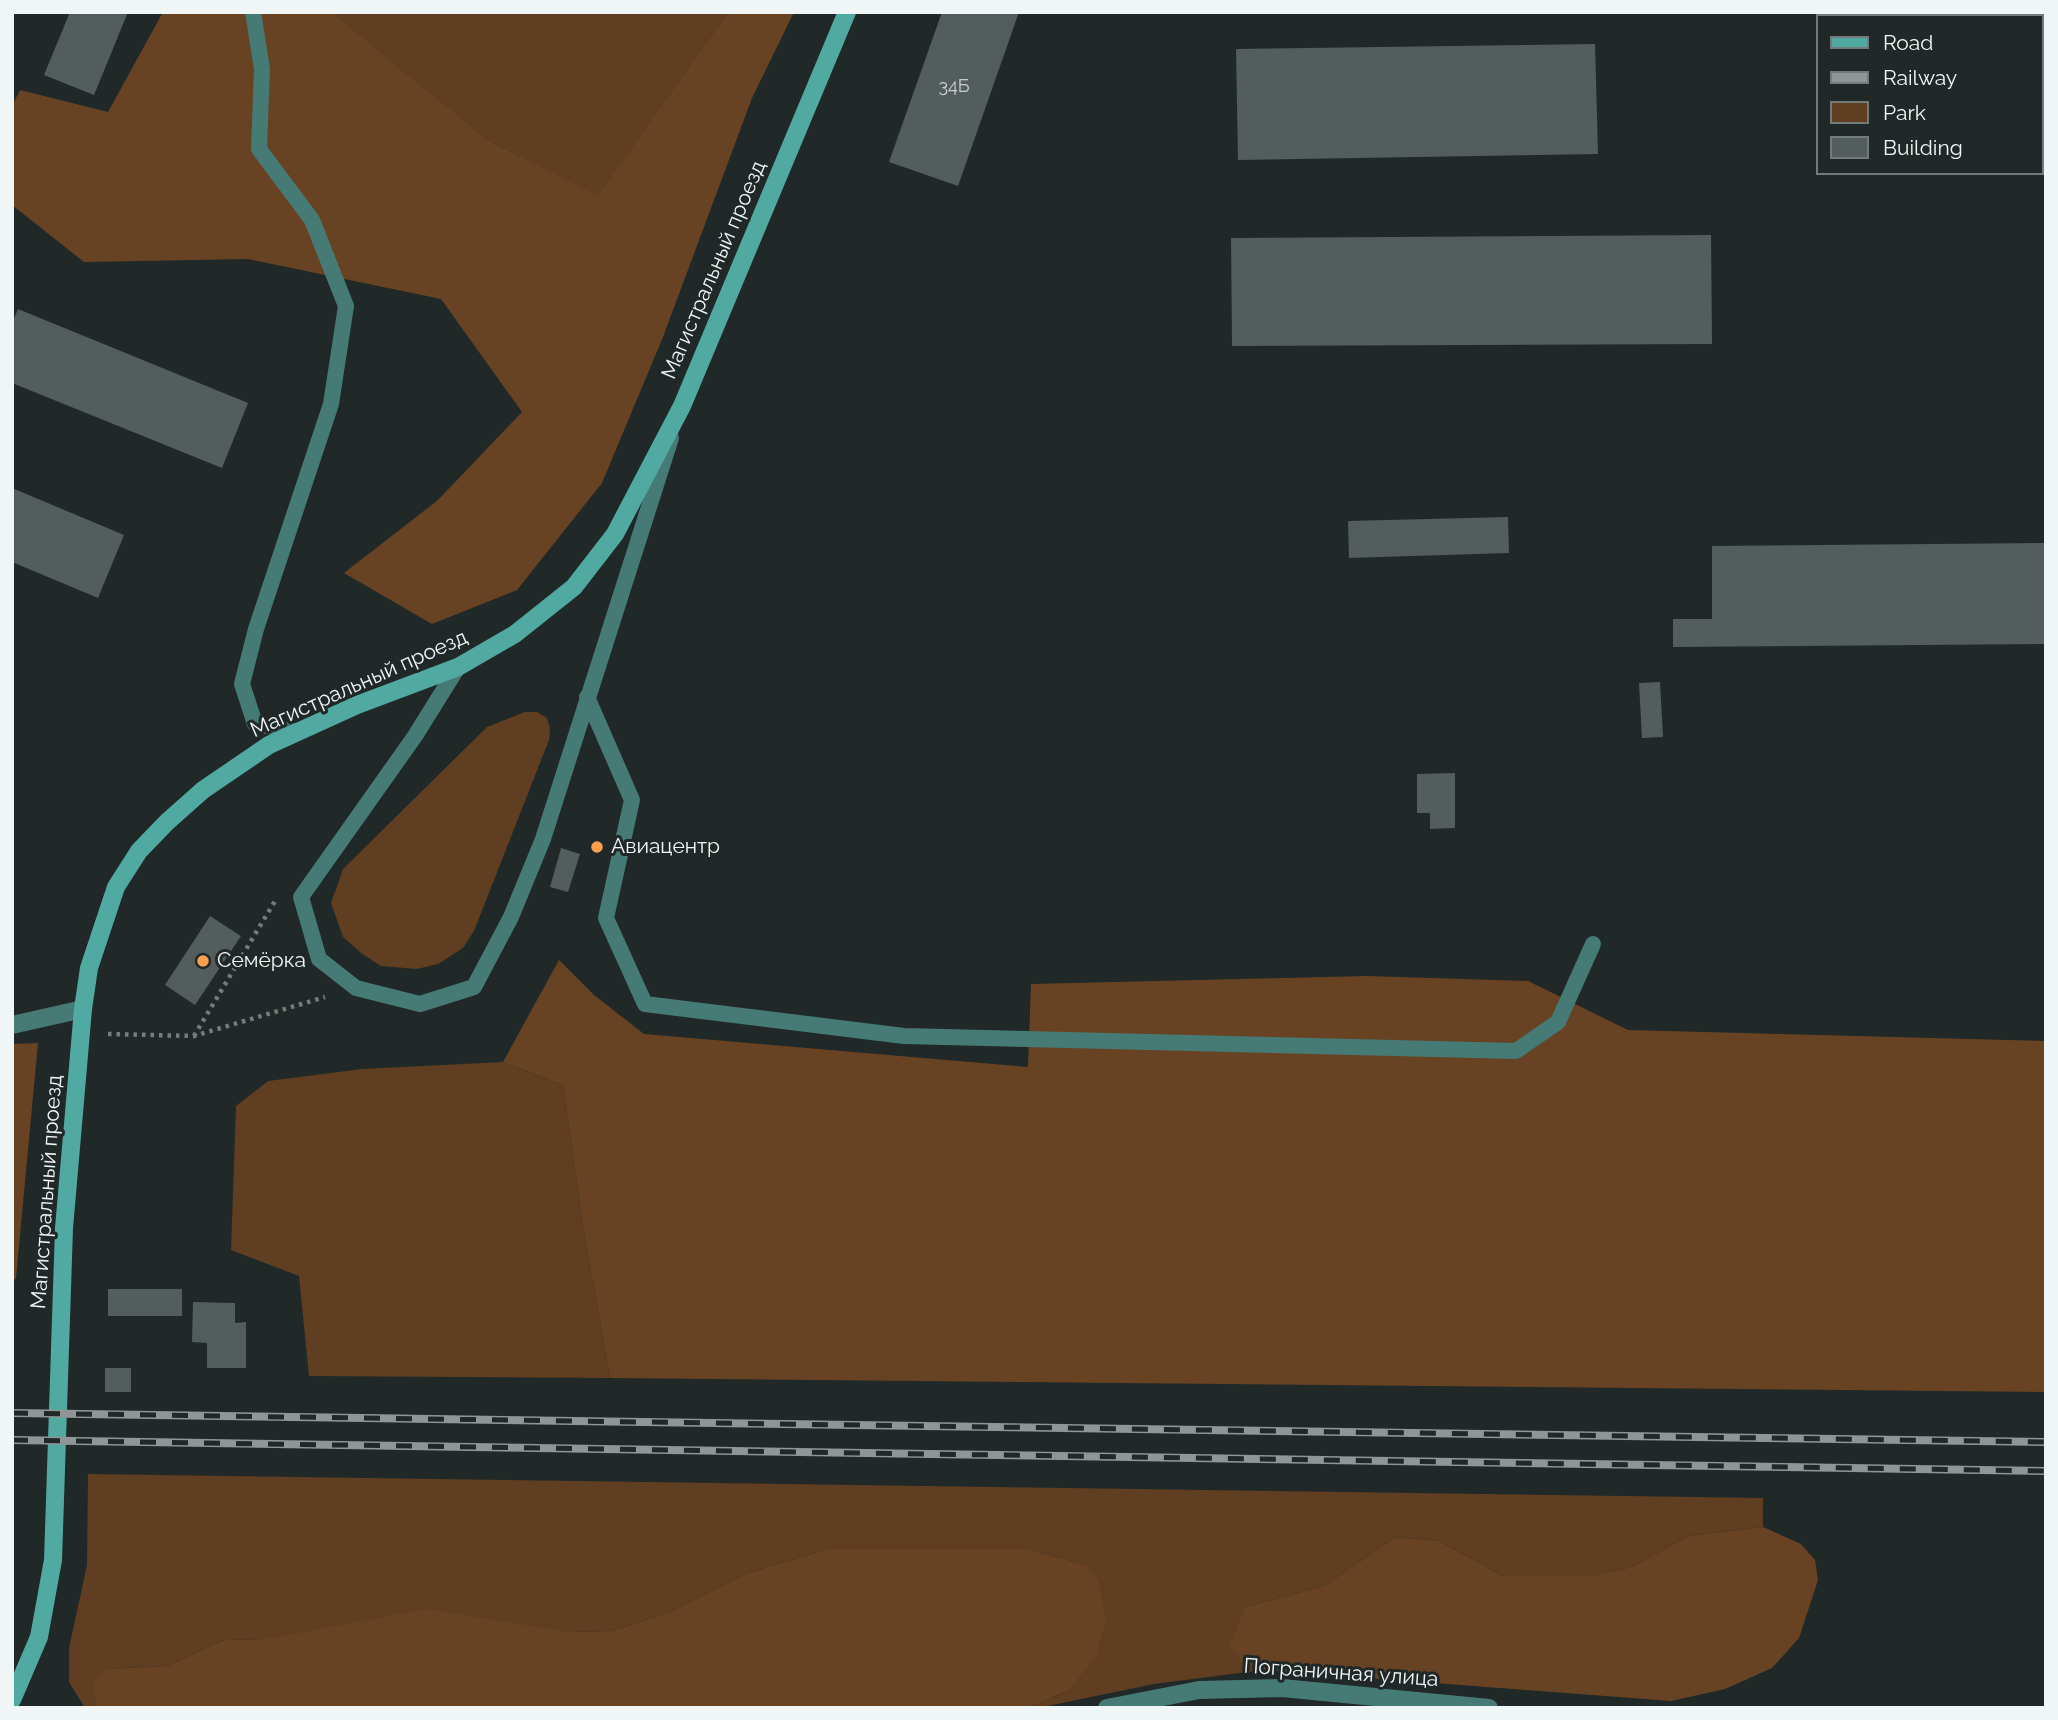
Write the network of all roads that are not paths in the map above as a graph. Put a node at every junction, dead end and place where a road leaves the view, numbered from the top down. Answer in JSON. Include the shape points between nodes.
{"nodes":[{"id":1,"x":254,"y":12,"type":"edge"},
{"id":2,"x":848,"y":12,"type":"edge"},
{"id":3,"x":682,"y":406,"type":"junction"},
{"id":4,"x":458,"y":667,"type":"junction"},
{"id":5,"x":587,"y":697,"type":"junction"},
{"id":6,"x":298,"y":732,"type":"junction"},
{"id":7,"x":1593,"y":944,"type":"dead end"},
{"id":8,"x":83,"y":1009,"type":"junction"},
{"id":9,"x":12,"y":1026,"type":"edge"},
{"id":10,"x":12,"y":1700,"type":"edge"},
{"id":11,"x":1107,"y":1708,"type":"edge"},
{"id":12,"x":1489,"y":1708,"type":"edge"}],
"edges":[{"from":1,"to":6,"type":"lane","via":[[262,69],[259,149],[312,220],[346,306],[331,404],[242,684],[255,724]]},
{"from":2,"to":3,"type":"main road","name":"Магистральный проезд"},
{"from":3,"to":4,"type":"main road","name":"Магистральный проезд","via":[[615,534],[574,587],[515,634]]},
{"from":3,"to":5,"type":"lane"},
{"from":4,"to":5,"type":"lane","via":[[301,897],[319,958],[356,988],[420,1004],[474,987],[511,917],[543,839]]},
{"from":4,"to":6,"type":"main road","name":"Магистральный проезд"},
{"from":5,"to":7,"type":"lane","via":[[632,800],[606,918],[645,1004],[904,1036],[1516,1051],[1558,1022]]},
{"from":6,"to":8,"type":"main road","name":"Магистральный проезд","via":[[269,745],[203,790],[139,851],[116,887],[100,928]]},
{"from":8,"to":9,"type":"street"},
{"from":8,"to":10,"type":"main road","name":"Магистральный проезд","via":[[64,1228],[53,1560],[39,1637]]},
{"from":11,"to":12,"type":"street","name":"Пограничная улица","via":[[1199,1689],[1282,1688]]}]}
